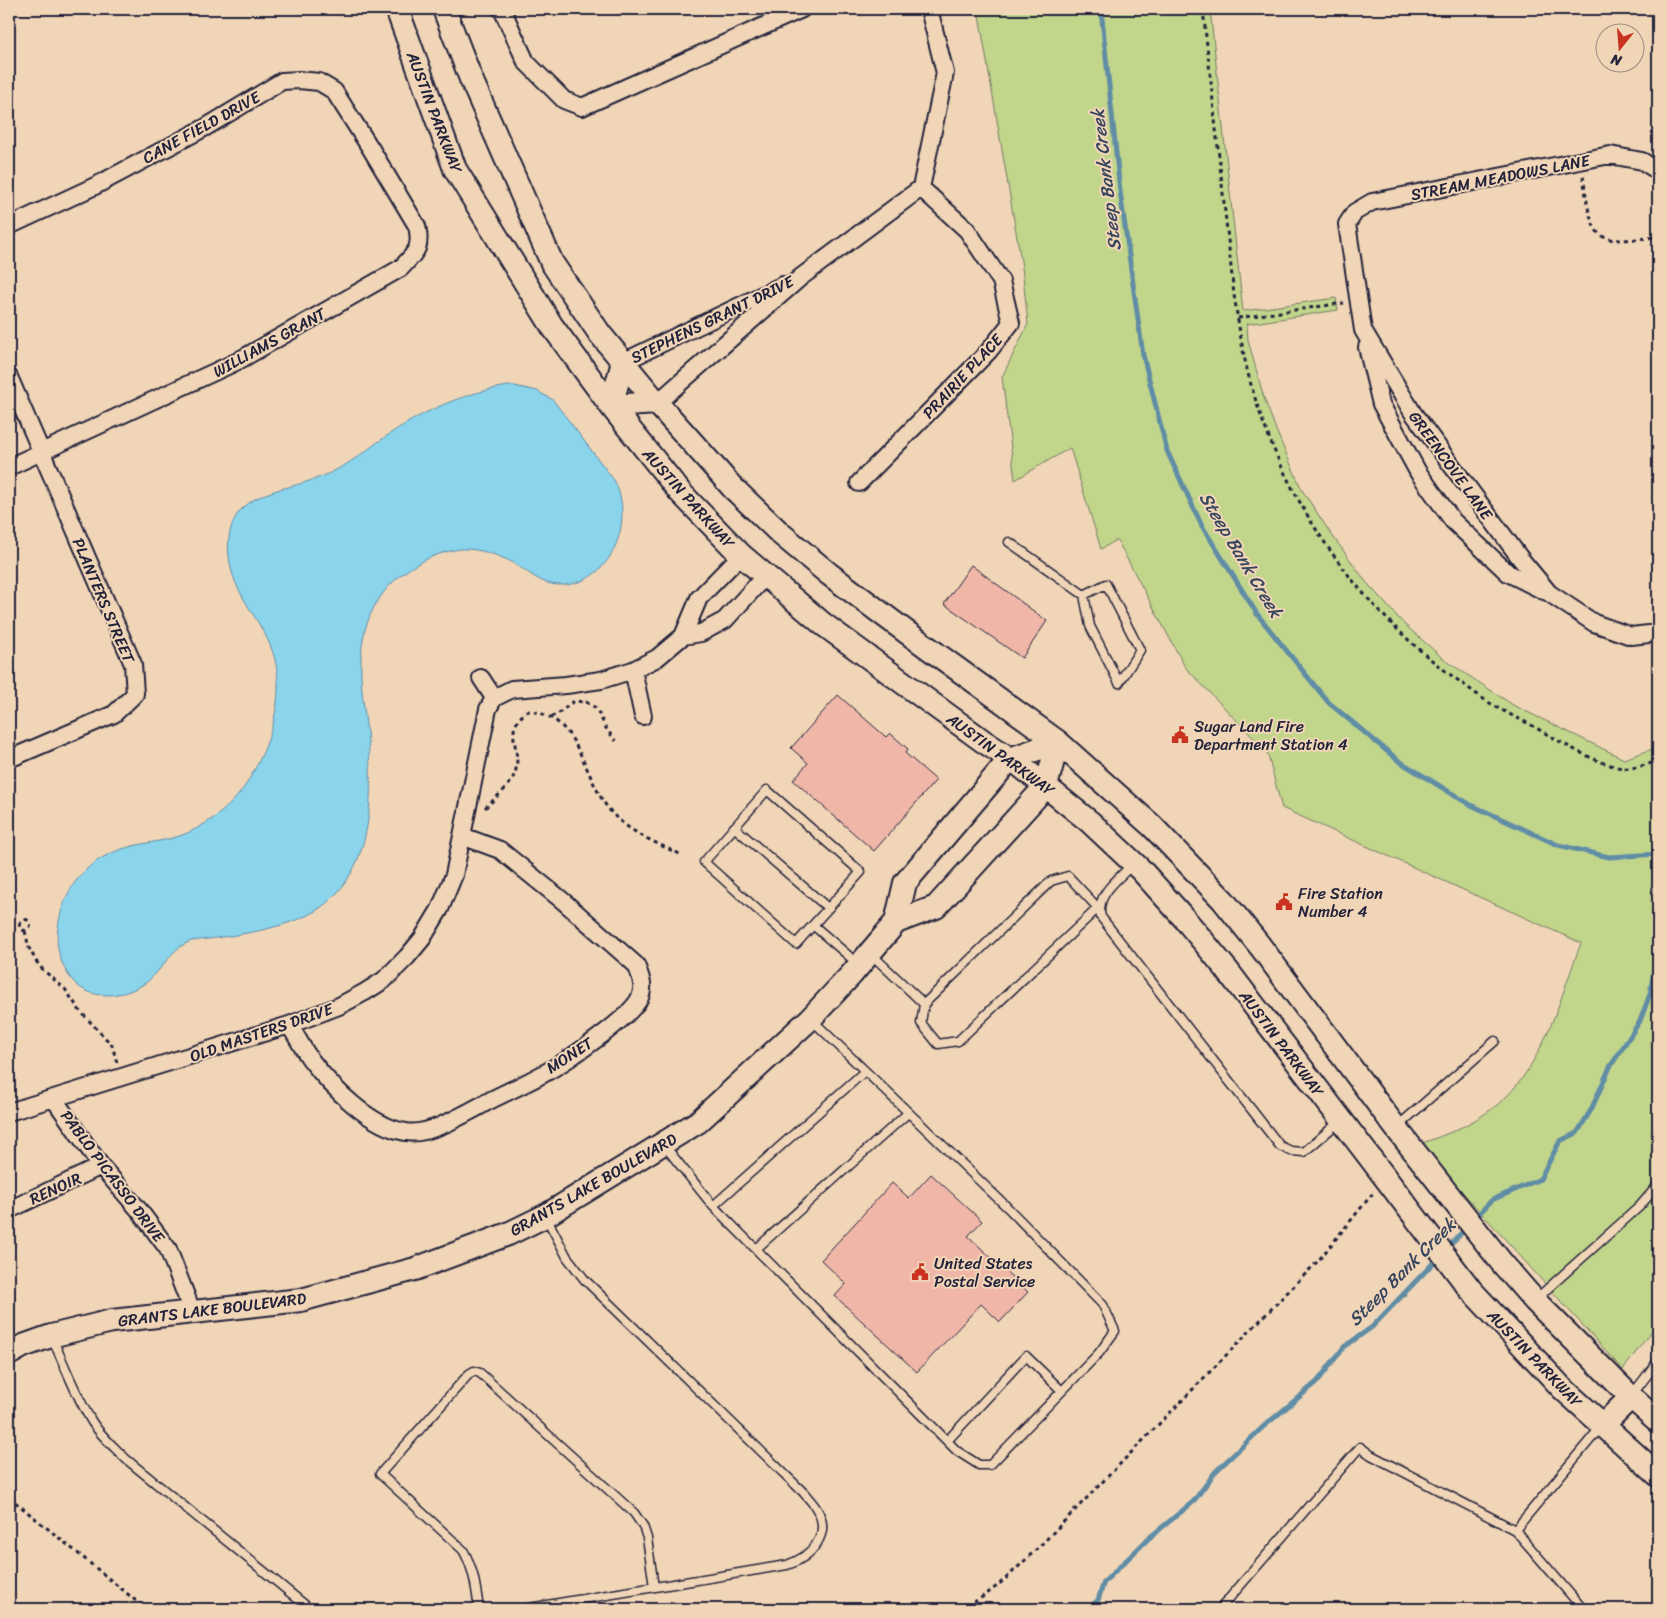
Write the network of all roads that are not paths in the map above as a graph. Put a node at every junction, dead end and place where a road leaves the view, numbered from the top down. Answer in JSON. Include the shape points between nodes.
{"nodes":[{"id":1,"x":397,"y":9,"type":"edge"},
{"id":2,"x":444,"y":9,"type":"edge"},
{"id":3,"x":502,"y":9,"type":"edge"},
{"id":4,"x":802,"y":9,"type":"edge"},
{"id":5,"x":929,"y":9,"type":"edge"},
{"id":6,"x":371,"y":149,"type":"joint"},
{"id":7,"x":1658,"y":171,"type":"edge"},
{"id":8,"x":921,"y":188,"type":"junction"},
{"id":9,"x":1347,"y":224,"type":"joint"},
{"id":10,"x":9,"y":226,"type":"edge"},
{"id":11,"x":801,"y":277,"type":"junction"},
{"id":12,"x":1363,"y":330,"type":"junction"},
{"id":13,"x":623,"y":362,"type":"junction"},
{"id":14,"x":9,"y":377,"type":"edge"},
{"id":15,"x":656,"y":403,"type":"junction"},
{"id":16,"x":611,"y":406,"type":"junction"},
{"id":17,"x":42,"y":453,"type":"junction"},
{"id":18,"x":9,"y":467,"type":"edge"},
{"id":19,"x":858,"y":483,"type":"dead end"},
{"id":20,"x":1009,"y":542,"type":"dead end"},
{"id":21,"x":741,"y":555,"type":"junction"},
{"id":22,"x":765,"y":576,"type":"junction"},
{"id":23,"x":1549,"y":593,"type":"junction"},
{"id":24,"x":1084,"y":595,"type":"junction"},
{"id":25,"x":1658,"y":633,"type":"edge"},
{"id":26,"x":683,"y":636,"type":"junction"},
{"id":27,"x":633,"y":670,"type":"junction"},
{"id":28,"x":481,"y":678,"type":"dead end"},
{"id":29,"x":494,"y":698,"type":"junction"},
{"id":30,"x":643,"y":716,"type":"dead end"},
{"id":31,"x":1058,"y":742,"type":"junction"},
{"id":32,"x":9,"y":759,"type":"edge"},
{"id":33,"x":1010,"y":759,"type":"junction"},
{"id":34,"x":1046,"y":786,"type":"junction"},
{"id":35,"x":734,"y":827,"type":"junction"},
{"id":36,"x":462,"y":836,"type":"junction"},
{"id":37,"x":1134,"y":863,"type":"junction"},
{"id":38,"x":828,"y":908,"type":"junction"},
{"id":39,"x":1098,"y":908,"type":"junction"},
{"id":40,"x":896,"y":922,"type":"junction"},
{"id":41,"x":813,"y":925,"type":"junction"},
{"id":42,"x":865,"y":959,"type":"junction"},
{"id":43,"x":924,"y":1004,"type":"junction"},
{"id":44,"x":810,"y":1019,"type":"junction"},
{"id":45,"x":290,"y":1025,"type":"junction"},
{"id":46,"x":1496,"y":1041,"type":"dead end"},
{"id":47,"x":865,"y":1071,"type":"junction"},
{"id":48,"x":54,"y":1098,"type":"junction"},
{"id":49,"x":9,"y":1112,"type":"edge"},
{"id":50,"x":908,"y":1113,"type":"junction"},
{"id":51,"x":1341,"y":1121,"type":"junction"},
{"id":52,"x":1396,"y":1128,"type":"junction"},
{"id":53,"x":663,"y":1144,"type":"junction"},
{"id":54,"x":102,"y":1166,"type":"junction"},
{"id":55,"x":1658,"y":1186,"type":"edge"},
{"id":56,"x":712,"y":1206,"type":"junction"},
{"id":57,"x":9,"y":1210,"type":"edge"},
{"id":58,"x":545,"y":1216,"type":"junction"},
{"id":59,"x":756,"y":1250,"type":"junction"},
{"id":60,"x":1534,"y":1300,"type":"junction"},
{"id":61,"x":192,"y":1312,"type":"junction"},
{"id":62,"x":51,"y":1336,"type":"junction"},
{"id":63,"x":9,"y":1354,"type":"edge"},
{"id":64,"x":1658,"y":1361,"type":"edge"},
{"id":65,"x":1062,"y":1391,"type":"junction"},
{"id":66,"x":1631,"y":1397,"type":"junction"},
{"id":67,"x":1658,"y":1421,"type":"edge"},
{"id":68,"x":1602,"y":1426,"type":"junction"},
{"id":69,"x":947,"y":1441,"type":"junction"},
{"id":70,"x":1658,"y":1475,"type":"edge"},
{"id":71,"x":1514,"y":1530,"type":"junction"},
{"id":72,"x":654,"y":1587,"type":"junction"},
{"id":73,"x":310,"y":1609,"type":"edge"},
{"id":74,"x":479,"y":1609,"type":"edge"},
{"id":75,"x":523,"y":1609,"type":"edge"},
{"id":76,"x":1220,"y":1609,"type":"edge"},
{"id":77,"x":1583,"y":1609,"type":"edge"}],
"edges":[{"from":1,"to":16,"type":"main road","name":"AUSTIN PARKWAY","via":[[455,169],[552,326]]},
{"from":2,"to":13,"type":"main road","via":[[471,79],[552,263]]},
{"from":3,"to":4,"type":"street","via":[[526,62],[564,100],[582,107]]},
{"from":5,"to":8,"type":"street","via":[[945,72]]},
{"from":6,"to":10,"type":"street","name":"CANE FIELD DRIVE","via":[[334,91],[319,82],[282,81],[206,127],[96,186]]},
{"from":6,"to":17,"type":"street","name":"WILLIAMS GRANT","via":[[417,226],[420,240],[414,254],[401,268],[238,361]]},
{"from":7,"to":9,"type":"street","name":"STREAM MEADOWS LANE","via":[[1642,161],[1610,155],[1372,202],[1355,212]]},
{"from":8,"to":11,"type":"street","name":"STEPHENS GRANT DRIVE"},
{"from":8,"to":19,"type":"street","name":"PRAIRIE PLACE","via":[[967,230],[1001,281],[1011,323],[988,352]]},
{"from":9,"to":12,"type":"street","name":"GREENCOVE LANE"},
{"from":11,"to":13,"type":"street","name":"STEPHENS GRANT DRIVE"},
{"from":11,"to":15,"type":"street","name":"STEPHENS GRANT DRIVE"},
{"from":12,"to":23,"type":"street","name":"GREENCOVE LANE","via":[[1413,413]]},
{"from":12,"to":23,"type":"street","name":"GREENCOVE LANE","via":[[1381,404],[1418,472],[1453,520],[1508,573]]},
{"from":13,"to":15,"type":"main road"},
{"from":13,"to":16,"type":"main road"},
{"from":14,"to":17,"type":"street","name":"PLANTERS STREET"},
{"from":15,"to":16,"type":"main road"},
{"from":15,"to":31,"type":"main road","via":[[734,488],[829,574]]},
{"from":16,"to":21,"type":"main road","name":"AUSTIN PARKWAY","via":[[680,492]]},
{"from":17,"to":18,"type":"street","name":"WILLIAMS GRANT"},
{"from":17,"to":32,"type":"street","name":"PLANTERS STREET","via":[[133,664],[135,694],[114,714]]},
{"from":20,"to":24,"type":"lane"},
{"from":21,"to":22,"type":"main road","name":"AUSTIN PARKWAY"},
{"from":21,"to":26,"type":"street","via":[[699,598]]},
{"from":22,"to":26,"type":"street","via":[[725,620],[701,632]]},
{"from":22,"to":33,"type":"main road","name":"AUSTIN PARKWAY","via":[[822,624]]},
{"from":23,"to":25,"type":"street","name":"GREENCOVE LANE","via":[[1594,623],[1631,636]]},
{"from":24,"to":24,"type":"lane","via":[[1090,626],[1119,683],[1140,650],[1106,584]]},
{"from":26,"to":27,"type":"street","via":[[657,658]]},
{"from":27,"to":29,"type":"street","via":[[601,680],[512,689]]},
{"from":27,"to":30,"type":"street"},
{"from":28,"to":29,"type":"street"},
{"from":29,"to":36,"type":"street","name":"OLD MASTERS DRIVE","via":[[488,709]]},
{"from":31,"to":33,"type":"main road"},
{"from":31,"to":34,"type":"main road","name":"GRANTS LAKE BOULEVARD"},
{"from":31,"to":52,"type":"main road","via":[[1152,826],[1223,900]]},
{"from":33,"to":34,"type":"main road","name":"AUSTIN PARKWAY"},
{"from":33,"to":40,"type":"main road","name":"GRANTS LAKE BOULEVARD","via":[[905,883]]},
{"from":34,"to":37,"type":"main road","name":"AUSTIN PARKWAY"},
{"from":34,"to":40,"type":"main road","name":"GRANTS LAKE BOULEVARD","via":[[936,907]]},
{"from":35,"to":38,"type":"lane"},
{"from":35,"to":38,"type":"lane","via":[[767,790],[860,872]]},
{"from":35,"to":41,"type":"lane","via":[[704,862],[796,944]]},
{"from":36,"to":45,"type":"street","name":"OLD MASTERS DRIVE","via":[[454,875],[440,909],[407,957],[384,980],[365,992]]},
{"from":36,"to":45,"type":"street","name":"MONET","via":[[500,850],[636,965],[642,978],[642,992],[627,1014],[573,1056],[521,1085],[440,1126],[407,1133],[387,1127],[332,1086],[310,1059]]},
{"from":37,"to":39,"type":"lane","via":[[1101,898]]},
{"from":37,"to":51,"type":"main road","name":"AUSTIN PARKWAY","via":[[1226,970]]},
{"from":38,"to":41,"type":"lane"},
{"from":39,"to":43,"type":"lane","via":[[1068,876],[1051,881]]},
{"from":39,"to":43,"type":"lane","via":[[958,1041],[938,1044],[921,1023]]},
{"from":39,"to":51,"type":"lane","via":[[1101,917],[1280,1146],[1304,1152]]},
{"from":40,"to":42,"type":"main road","name":"GRANTS LAKE BOULEVARD"},
{"from":41,"to":42,"type":"lane"},
{"from":42,"to":43,"type":"lane"},
{"from":42,"to":44,"type":"main road","name":"GRANTS LAKE BOULEVARD"},
{"from":44,"to":47,"type":"lane"},
{"from":44,"to":53,"type":"main road","name":"GRANTS LAKE BOULEVARD","via":[[698,1122]]},
{"from":45,"to":48,"type":"street","name":"OLD MASTERS DRIVE"},
{"from":46,"to":52,"type":"lane"},
{"from":47,"to":50,"type":"lane"},
{"from":47,"to":56,"type":"lane"},
{"from":48,"to":49,"type":"street","name":"OLD MASTERS DRIVE"},
{"from":48,"to":54,"type":"street","name":"PABLO PICASSO DRIVE"},
{"from":50,"to":59,"type":"lane"},
{"from":50,"to":65,"type":"lane","via":[[1103,1305],[1115,1331],[1099,1353]]},
{"from":51,"to":68,"type":"main road","name":"AUSTIN PARKWAY","via":[[1470,1289],[1543,1369]]},
{"from":52,"to":60,"type":"main road"},
{"from":53,"to":56,"type":"lane"},
{"from":53,"to":58,"type":"main road","name":"GRANTS LAKE BOULEVARD"},
{"from":54,"to":57,"type":"street","name":"RENOIR"},
{"from":54,"to":61,"type":"street","name":"PABLO PICASSO DRIVE","via":[[168,1249]]},
{"from":55,"to":60,"type":"lane","via":[[1640,1207]]},
{"from":56,"to":59,"type":"lane"},
{"from":58,"to":61,"type":"main road","name":"GRANTS LAKE BOULEVARD","via":[[508,1234],[405,1272],[301,1300]]},
{"from":58,"to":72,"type":"lane","via":[[567,1256],[585,1280],[804,1493],[817,1510],[821,1534],[817,1545],[798,1561]]},
{"from":59,"to":69,"type":"lane"},
{"from":60,"to":66,"type":"main road"},
{"from":61,"to":62,"type":"main road","name":"GRANTS LAKE BOULEVARD","via":[[112,1321]]},
{"from":62,"to":63,"type":"main road","name":"GRANTS LAKE BOULEVARD"},
{"from":62,"to":73,"type":"lane","via":[[92,1422],[107,1440]]},
{"from":64,"to":66,"type":"lane"},
{"from":65,"to":69,"type":"lane","via":[[990,1465],[979,1466]]},
{"from":65,"to":69,"type":"lane","via":[[1026,1356]]},
{"from":66,"to":67,"type":"main road"},
{"from":66,"to":68,"type":"main road"},
{"from":68,"to":70,"type":"main road","name":"AUSTIN PARKWAY"},
{"from":68,"to":71,"type":"lane"},
{"from":71,"to":76,"type":"lane","via":[[1360,1447]]},
{"from":71,"to":77,"type":"lane"},
{"from":72,"to":74,"type":"lane","via":[[647,1538],[634,1513],[474,1371],[380,1474],[462,1550],[474,1575]]},
{"from":72,"to":75,"type":"lane"}]}
